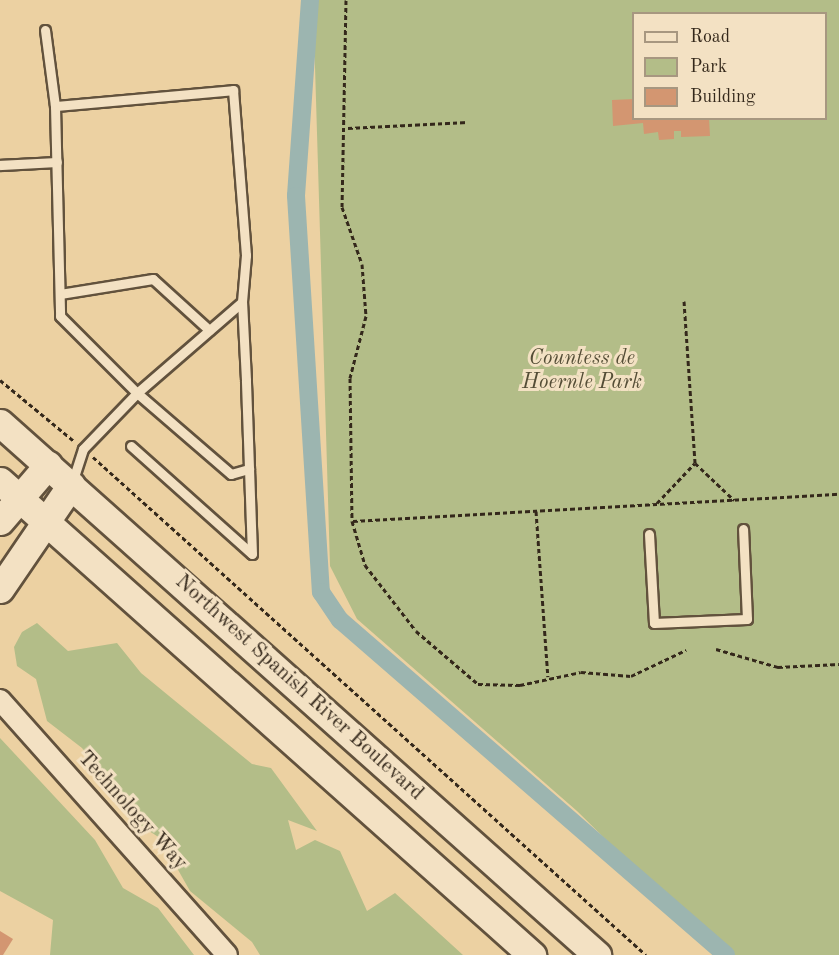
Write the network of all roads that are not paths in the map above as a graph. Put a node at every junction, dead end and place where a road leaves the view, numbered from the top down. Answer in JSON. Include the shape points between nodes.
{"nodes":[{"id":1,"x":45,"y":30,"type":"dead end"},
{"id":2,"x":56,"y":106,"type":"junction"},
{"id":3,"x":57,"y":162,"type":"junction"},
{"id":4,"x":0,"y":165,"type":"edge"},
{"id":5,"x":60,"y":294,"type":"junction"},
{"id":6,"x":242,"y":302,"type":"junction"},
{"id":7,"x":209,"y":330,"type":"junction"},
{"id":8,"x":137,"y":393,"type":"junction"},
{"id":9,"x":0,"y":423,"type":"edge"},
{"id":10,"x":131,"y":446,"type":"dead end"},
{"id":11,"x":48,"y":465,"type":"junction"},
{"id":12,"x":249,"y":469,"type":"junction"},
{"id":13,"x":71,"y":485,"type":"junction"},
{"id":14,"x":9,"y":489,"type":"edge"},
{"id":15,"x":44,"y":520,"type":"junction"},
{"id":16,"x":0,"y":521,"type":"edge"},
{"id":17,"x":743,"y":529,"type":"dead end"},
{"id":18,"x":649,"y":534,"type":"dead end"},
{"id":19,"x":0,"y":589,"type":"edge"},
{"id":20,"x":0,"y":700,"type":"edge"},
{"id":21,"x":227,"y":955,"type":"edge"},
{"id":22,"x":532,"y":955,"type":"edge"},
{"id":23,"x":597,"y":955,"type":"edge"}],
"edges":[{"from":1,"to":2,"type":"lane"},
{"from":2,"to":3,"type":"lane"},
{"from":2,"to":6,"type":"lane","via":[[233,90],[246,255]]},
{"from":3,"to":4,"type":"lane"},
{"from":3,"to":5,"type":"lane"},
{"from":5,"to":7,"type":"lane","via":[[153,279]]},
{"from":5,"to":8,"type":"lane","via":[[60,316],[79,340]]},
{"from":6,"to":7,"type":"lane"},
{"from":6,"to":12,"type":"lane"},
{"from":7,"to":8,"type":"lane"},
{"from":8,"to":12,"type":"lane","via":[[231,474]]},
{"from":8,"to":13,"type":"lane","via":[[83,449]]},
{"from":9,"to":11,"type":"main road","name":"Northwest Spanish River Boulevard"},
{"from":10,"to":12,"type":"lane","via":[[252,554]]},
{"from":11,"to":13,"type":"main road","name":"Northwest Spanish River Boulevard"},
{"from":11,"to":14,"type":"main road"},
{"from":13,"to":15,"type":"main road"},
{"from":13,"to":23,"type":"main road","name":"Northwest Spanish River Boulevard"},
{"from":14,"to":15,"type":"main road","name":"Northwest Spanish River Boulevard"},
{"from":14,"to":16,"type":"main road"},
{"from":15,"to":19,"type":"main road"},
{"from":15,"to":22,"type":"main road","name":"Northwest Spanish River Boulevard"},
{"from":17,"to":18,"type":"lane","via":[[747,619],[654,623]]},
{"from":20,"to":21,"type":"street","name":"Technology Way"}]}
